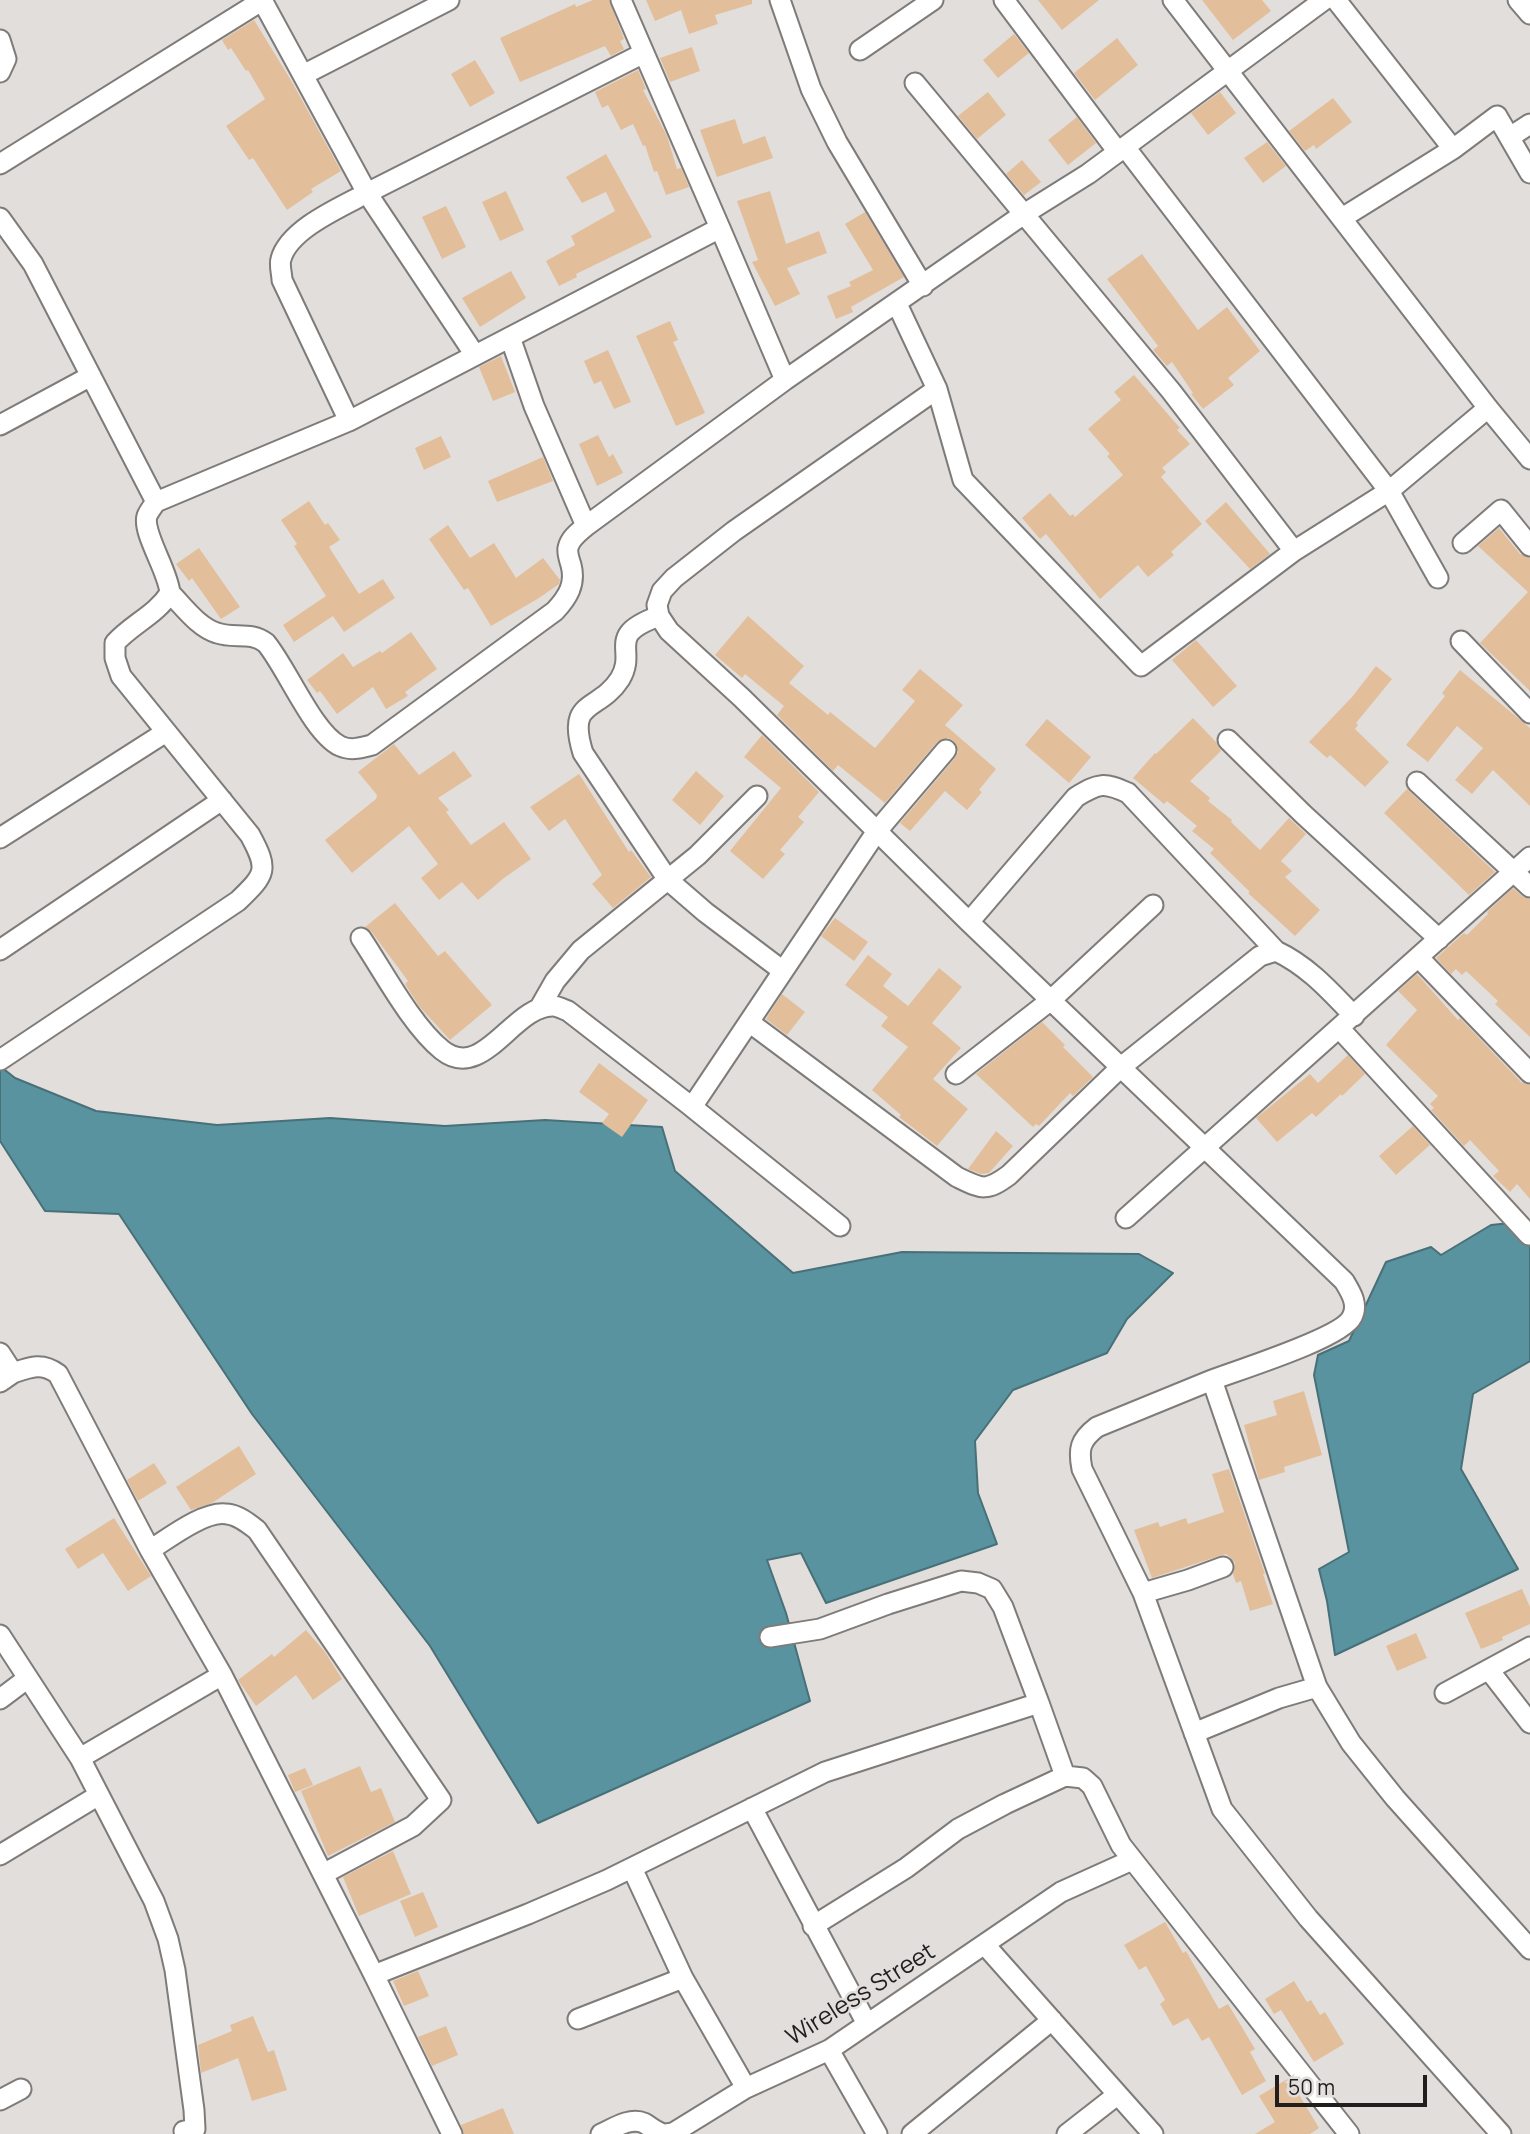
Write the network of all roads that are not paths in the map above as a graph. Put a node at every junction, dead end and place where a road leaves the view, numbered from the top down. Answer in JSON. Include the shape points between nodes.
{"nodes":[{"id":1,"x":262,"y":0,"type":"edge"},
{"id":2,"x":449,"y":0,"type":"edge"},
{"id":3,"x":621,"y":0,"type":"edge"},
{"id":4,"x":780,"y":0,"type":"edge"},
{"id":5,"x":933,"y":0,"type":"edge"},
{"id":6,"x":1004,"y":0,"type":"edge"},
{"id":7,"x":1173,"y":0,"type":"edge"},
{"id":8,"x":1324,"y":0,"type":"edge"},
{"id":9,"x":1336,"y":0,"type":"edge"},
{"id":10,"x":1518,"y":0,"type":"edge"},
{"id":11,"x":1530,"y":14,"type":"edge"},
{"id":12,"x":0,"y":40,"type":"edge"},
{"id":13,"x":860,"y":50,"type":"dead end"},
{"id":14,"x":644,"y":53,"type":"junction"},
{"id":15,"x":1229,"y":70,"type":"junction"},
{"id":16,"x":0,"y":72,"type":"edge"},
{"id":17,"x":303,"y":75,"type":"junction"},
{"id":18,"x":915,"y":83,"type":"dead end"},
{"id":19,"x":1530,"y":124,"type":"edge"},
{"id":20,"x":1510,"y":137,"type":"junction"},
{"id":21,"x":1122,"y":149,"type":"junction"},
{"id":22,"x":1454,"y":149,"type":"junction"},
{"id":23,"x":0,"y":164,"type":"edge"},
{"id":24,"x":1530,"y":173,"type":"edge"},
{"id":25,"x":367,"y":193,"type":"junction"},
{"id":26,"x":1024,"y":214,"type":"junction"},
{"id":27,"x":0,"y":218,"type":"edge"},
{"id":28,"x":1342,"y":218,"type":"junction"},
{"id":29,"x":720,"y":228,"type":"junction"},
{"id":30,"x":923,"y":286,"type":"junction"},
{"id":31,"x":897,"y":304,"type":"junction"},
{"id":32,"x":510,"y":337,"type":"junction"},
{"id":33,"x":475,"y":355,"type":"junction"},
{"id":34,"x":91,"y":376,"type":"junction"},
{"id":35,"x":785,"y":380,"type":"junction"},
{"id":36,"x":937,"y":389,"type":"junction"},
{"id":37,"x":1488,"y":408,"type":"junction"},
{"id":38,"x":349,"y":421,"type":"junction"},
{"id":39,"x":0,"y":425,"type":"edge"},
{"id":40,"x":1530,"y":459,"type":"edge"},
{"id":41,"x":1388,"y":491,"type":"junction"},
{"id":42,"x":156,"y":502,"type":"junction"},
{"id":43,"x":586,"y":526,"type":"junction"},
{"id":44,"x":1463,"y":543,"type":"dead end"},
{"id":45,"x":1530,"y":546,"type":"edge"},
{"id":46,"x":1294,"y":551,"type":"junction"},
{"id":47,"x":1438,"y":578,"type":"dead end"},
{"id":48,"x":170,"y":593,"type":"junction"},
{"id":49,"x":659,"y":616,"type":"junction"},
{"id":50,"x":1461,"y":640,"type":"dead end"},
{"id":51,"x":1530,"y":713,"type":"edge"},
{"id":52,"x":166,"y":732,"type":"junction"},
{"id":53,"x":1228,"y":740,"type":"dead end"},
{"id":54,"x":946,"y":750,"type":"dead end"},
{"id":55,"x":1417,"y":782,"type":"dead end"},
{"id":56,"x":757,"y":796,"type":"dead end"},
{"id":57,"x":222,"y":800,"type":"junction"},
{"id":58,"x":877,"y":831,"type":"junction"},
{"id":59,"x":0,"y":838,"type":"edge"},
{"id":60,"x":1530,"y":857,"type":"edge"},
{"id":61,"x":1514,"y":871,"type":"junction"},
{"id":62,"x":668,"y":880,"type":"junction"},
{"id":63,"x":1530,"y":887,"type":"edge"},
{"id":64,"x":1153,"y":905,"type":"dead end"},
{"id":65,"x":969,"y":922,"type":"junction"},
{"id":66,"x":360,"y":938,"type":"dead end"},
{"id":67,"x":1439,"y":939,"type":"junction"},
{"id":68,"x":0,"y":950,"type":"edge"},
{"id":69,"x":1276,"y":951,"type":"junction"},
{"id":70,"x":1419,"y":958,"type":"junction"},
{"id":71,"x":783,"y":971,"type":"junction"},
{"id":72,"x":1051,"y":1000,"type":"junction"},
{"id":73,"x":539,"y":1009,"type":"junction"},
{"id":74,"x":749,"y":1022,"type":"junction"},
{"id":75,"x":1347,"y":1023,"type":"junction"},
{"id":76,"x":0,"y":1060,"type":"edge"},
{"id":77,"x":1121,"y":1067,"type":"junction"},
{"id":78,"x":1530,"y":1073,"type":"edge"},
{"id":79,"x":956,"y":1074,"type":"dead end"},
{"id":80,"x":692,"y":1107,"type":"junction"},
{"id":81,"x":1204,"y":1146,"type":"junction"},
{"id":82,"x":1126,"y":1218,"type":"dead end"},
{"id":83,"x":840,"y":1226,"type":"dead end"},
{"id":84,"x":1529,"y":1235,"type":"edge"},
{"id":85,"x":0,"y":1353,"type":"edge"},
{"id":86,"x":6,"y":1378,"type":"edge"},
{"id":87,"x":1212,"y":1380,"type":"junction"},
{"id":88,"x":150,"y":1549,"type":"junction"},
{"id":89,"x":1223,"y":1567,"type":"dead end"},
{"id":90,"x":1143,"y":1592,"type":"junction"},
{"id":91,"x":0,"y":1635,"type":"edge"},
{"id":92,"x":770,"y":1637,"type":"dead end"},
{"id":93,"x":1530,"y":1647,"type":"edge"},
{"id":94,"x":1489,"y":1670,"type":"junction"},
{"id":95,"x":222,"y":1675,"type":"junction"},
{"id":96,"x":28,"y":1678,"type":"junction"},
{"id":97,"x":1317,"y":1687,"type":"junction"},
{"id":98,"x":1445,"y":1693,"type":"dead end"},
{"id":99,"x":0,"y":1699,"type":"edge"},
{"id":100,"x":1039,"y":1703,"type":"junction"},
{"id":101,"x":1530,"y":1723,"type":"edge"},
{"id":102,"x":1194,"y":1733,"type":"junction"},
{"id":103,"x":80,"y":1758,"type":"junction"},
{"id":104,"x":1065,"y":1776,"type":"junction"},
{"id":105,"x":99,"y":1795,"type":"junction"},
{"id":106,"x":752,"y":1808,"type":"junction"},
{"id":107,"x":0,"y":1855,"type":"edge"},
{"id":108,"x":1132,"y":1860,"type":"junction"},
{"id":109,"x":632,"y":1868,"type":"junction"},
{"id":110,"x":323,"y":1874,"type":"junction"},
{"id":111,"x":813,"y":1926,"type":"junction"},
{"id":112,"x":985,"y":1945,"type":"junction"},
{"id":113,"x":1530,"y":1949,"type":"edge"},
{"id":114,"x":374,"y":1976,"type":"junction"},
{"id":115,"x":683,"y":1978,"type":"junction"},
{"id":116,"x":578,"y":2019,"type":"dead end"},
{"id":117,"x":1052,"y":2020,"type":"junction"},
{"id":118,"x":867,"y":2024,"type":"junction"},
{"id":119,"x":829,"y":2050,"type":"junction"},
{"id":120,"x":746,"y":2088,"type":"junction"},
{"id":121,"x":21,"y":2089,"type":"dead end"},
{"id":122,"x":1117,"y":2095,"type":"junction"},
{"id":123,"x":0,"y":2100,"type":"edge"},
{"id":124,"x":182,"y":2133,"type":"edge"},
{"id":125,"x":452,"y":2134,"type":"edge"},
{"id":126,"x":601,"y":2134,"type":"edge"},
{"id":127,"x":665,"y":2134,"type":"edge"},
{"id":128,"x":876,"y":2134,"type":"edge"},
{"id":129,"x":912,"y":2134,"type":"edge"},
{"id":130,"x":1067,"y":2134,"type":"edge"},
{"id":131,"x":1153,"y":2134,"type":"edge"},
{"id":132,"x":1349,"y":2134,"type":"edge"},
{"id":133,"x":1501,"y":2134,"type":"edge"}],
"edges":[{"from":1,"to":17,"type":"street"},
{"from":1,"to":23,"type":"street"},
{"from":2,"to":17,"type":"street"},
{"from":3,"to":14,"type":"street"},
{"from":4,"to":30,"type":"street","via":[[811,89],[837,142]]},
{"from":5,"to":13,"type":"street"},
{"from":6,"to":21,"type":"street"},
{"from":7,"to":15,"type":"street"},
{"from":8,"to":15,"type":"street"},
{"from":9,"to":22,"type":"street"},
{"from":10,"to":11,"type":"street"},
{"from":12,"to":16,"type":"street","via":[[6,59]]},
{"from":14,"to":25,"type":"street"},
{"from":14,"to":29,"type":"street"},
{"from":15,"to":21,"type":"street"},
{"from":15,"to":28,"type":"street"},
{"from":17,"to":25,"type":"street"},
{"from":18,"to":26,"type":"street"},
{"from":19,"to":20,"type":"street"},
{"from":20,"to":22,"type":"street","via":[[1497,116]]},
{"from":20,"to":24,"type":"street"},
{"from":21,"to":26,"type":"street"},
{"from":21,"to":41,"type":"street"},
{"from":22,"to":28,"type":"street"},
{"from":25,"to":33,"type":"street"},
{"from":25,"to":38,"type":"street","via":[[300,231],[287,244],[280,261],[282,280]]},
{"from":26,"to":30,"type":"street"},
{"from":26,"to":46,"type":"street","via":[[1171,391]]},
{"from":27,"to":34,"type":"street","via":[[33,264]]},
{"from":28,"to":37,"type":"street"},
{"from":29,"to":32,"type":"street"},
{"from":29,"to":35,"type":"street"},
{"from":30,"to":31,"type":"street"},
{"from":31,"to":35,"type":"street"},
{"from":31,"to":36,"type":"street"},
{"from":32,"to":33,"type":"street"},
{"from":32,"to":43,"type":"street"},
{"from":33,"to":38,"type":"street"},
{"from":34,"to":39,"type":"street"},
{"from":34,"to":42,"type":"street"},
{"from":35,"to":43,"type":"street"},
{"from":36,"to":46,"type":"street","via":[[963,480],[1141,666]]},
{"from":36,"to":49,"type":"street","via":[[674,578],[662,591]]},
{"from":37,"to":40,"type":"street"},
{"from":37,"to":41,"type":"street"},
{"from":38,"to":42,"type":"street"},
{"from":41,"to":46,"type":"street"},
{"from":41,"to":47,"type":"street"},
{"from":42,"to":48,"type":"street","via":[[147,515],[146,527]]},
{"from":43,"to":48,"type":"street","via":[[567,550],[572,585],[561,605],[372,744],[355,750],[341,747],[320,727],[266,643],[256,637],[214,632]]},
{"from":44,"to":45,"type":"street","via":[[1501,510]]},
{"from":48,"to":52,"type":"street","via":[[115,643],[121,676]]},
{"from":49,"to":58,"type":"street","via":[[669,631]]},
{"from":49,"to":62,"type":"street","via":[[628,634],[620,679],[580,714],[577,724],[583,754]]},
{"from":50,"to":51,"type":"street"},
{"from":52,"to":57,"type":"street"},
{"from":52,"to":59,"type":"street"},
{"from":53,"to":67,"type":"street"},
{"from":54,"to":58,"type":"street"},
{"from":55,"to":61,"type":"street"},
{"from":56,"to":62,"type":"street"},
{"from":57,"to":68,"type":"street"},
{"from":57,"to":76,"type":"street","via":[[262,855],[263,871],[256,884],[238,901]]},
{"from":58,"to":65,"type":"street"},
{"from":58,"to":71,"type":"street"},
{"from":60,"to":61,"type":"street"},
{"from":61,"to":63,"type":"street"},
{"from":61,"to":67,"type":"street"},
{"from":62,"to":71,"type":"street"},
{"from":62,"to":73,"type":"street","via":[[581,950]]},
{"from":64,"to":72,"type":"street"},
{"from":65,"to":69,"type":"street","via":[[1076,797],[1094,786],[1109,785],[1128,793]]},
{"from":65,"to":72,"type":"street"},
{"from":66,"to":73,"type":"street","via":[[416,1021],[443,1051],[458,1059],[475,1056]]},
{"from":67,"to":70,"type":"street"},
{"from":69,"to":75,"type":"street","via":[[1321,981]]},
{"from":69,"to":77,"type":"street","via":[[1239,970]]},
{"from":70,"to":75,"type":"street"},
{"from":70,"to":78,"type":"street"},
{"from":71,"to":74,"type":"street"},
{"from":72,"to":77,"type":"street"},
{"from":72,"to":79,"type":"street"},
{"from":73,"to":80,"type":"street","via":[[553,1006],[568,1011]]},
{"from":74,"to":77,"type":"street","via":[[957,1177],[986,1188],[1009,1175]]},
{"from":74,"to":80,"type":"street"},
{"from":75,"to":81,"type":"street"},
{"from":75,"to":84,"type":"street"},
{"from":77,"to":81,"type":"street"},
{"from":80,"to":83,"type":"street"},
{"from":81,"to":82,"type":"street"},
{"from":81,"to":87,"type":"street","via":[[1344,1281],[1354,1309],[1345,1325],[1323,1338]]},
{"from":85,"to":86,"type":"street"},
{"from":86,"to":88,"type":"street","via":[[34,1365],[58,1374]]},
{"from":87,"to":90,"type":"street","via":[[1097,1427],[1082,1441],[1082,1469]]},
{"from":87,"to":97,"type":"street"},
{"from":88,"to":95,"type":"street"},
{"from":88,"to":110,"type":"street","via":[[205,1517],[225,1513],[257,1530],[441,1800],[413,1826]]},
{"from":89,"to":90,"type":"street"},
{"from":90,"to":102,"type":"street"},
{"from":91,"to":96,"type":"street"},
{"from":92,"to":100,"type":"street","via":[[820,1629],[961,1581],[978,1583],[992,1589],[1003,1607]]},
{"from":93,"to":94,"type":"street"},
{"from":94,"to":98,"type":"street"},
{"from":94,"to":101,"type":"street"},
{"from":95,"to":103,"type":"street"},
{"from":95,"to":110,"type":"street"},
{"from":96,"to":99,"type":"street"},
{"from":96,"to":103,"type":"street"},
{"from":97,"to":102,"type":"street"},
{"from":97,"to":113,"type":"street","via":[[1351,1743],[1395,1798]]},
{"from":100,"to":104,"type":"street"},
{"from":100,"to":106,"type":"street","via":[[825,1772]]},
{"from":102,"to":133,"type":"street","via":[[1217,1800],[1238,1831],[1308,1918]]},
{"from":103,"to":105,"type":"street"},
{"from":104,"to":108,"type":"street","via":[[1083,1778],[1092,1786]]},
{"from":104,"to":111,"type":"street","via":[[958,1829],[906,1868]]},
{"from":105,"to":107,"type":"street"},
{"from":105,"to":124,"type":"street","via":[[154,1901],[168,1939],[194,2110],[195,2129]]},
{"from":106,"to":109,"type":"street"},
{"from":106,"to":111,"type":"street"},
{"from":108,"to":112,"type":"street","name":"Wireless Street","via":[[1061,1892]]},
{"from":108,"to":132,"type":"street"},
{"from":109,"to":114,"type":"street"},
{"from":109,"to":115,"type":"street"},
{"from":110,"to":114,"type":"street"},
{"from":111,"to":118,"type":"street"},
{"from":112,"to":117,"type":"street"},
{"from":112,"to":118,"type":"street","name":"Wireless Street"},
{"from":114,"to":125,"type":"street"},
{"from":115,"to":116,"type":"street"},
{"from":115,"to":120,"type":"street"},
{"from":117,"to":122,"type":"street"},
{"from":117,"to":129,"type":"street"},
{"from":118,"to":119,"type":"street","name":"Wireless Street"},
{"from":119,"to":120,"type":"street","name":"Wireless Street"},
{"from":119,"to":128,"type":"street"},
{"from":120,"to":127,"type":"street","name":"Wireless Street"},
{"from":121,"to":123,"type":"street"},
{"from":122,"to":130,"type":"street"},
{"from":122,"to":131,"type":"street"},
{"from":126,"to":127,"type":"street","via":[[634,2121]]}]}
